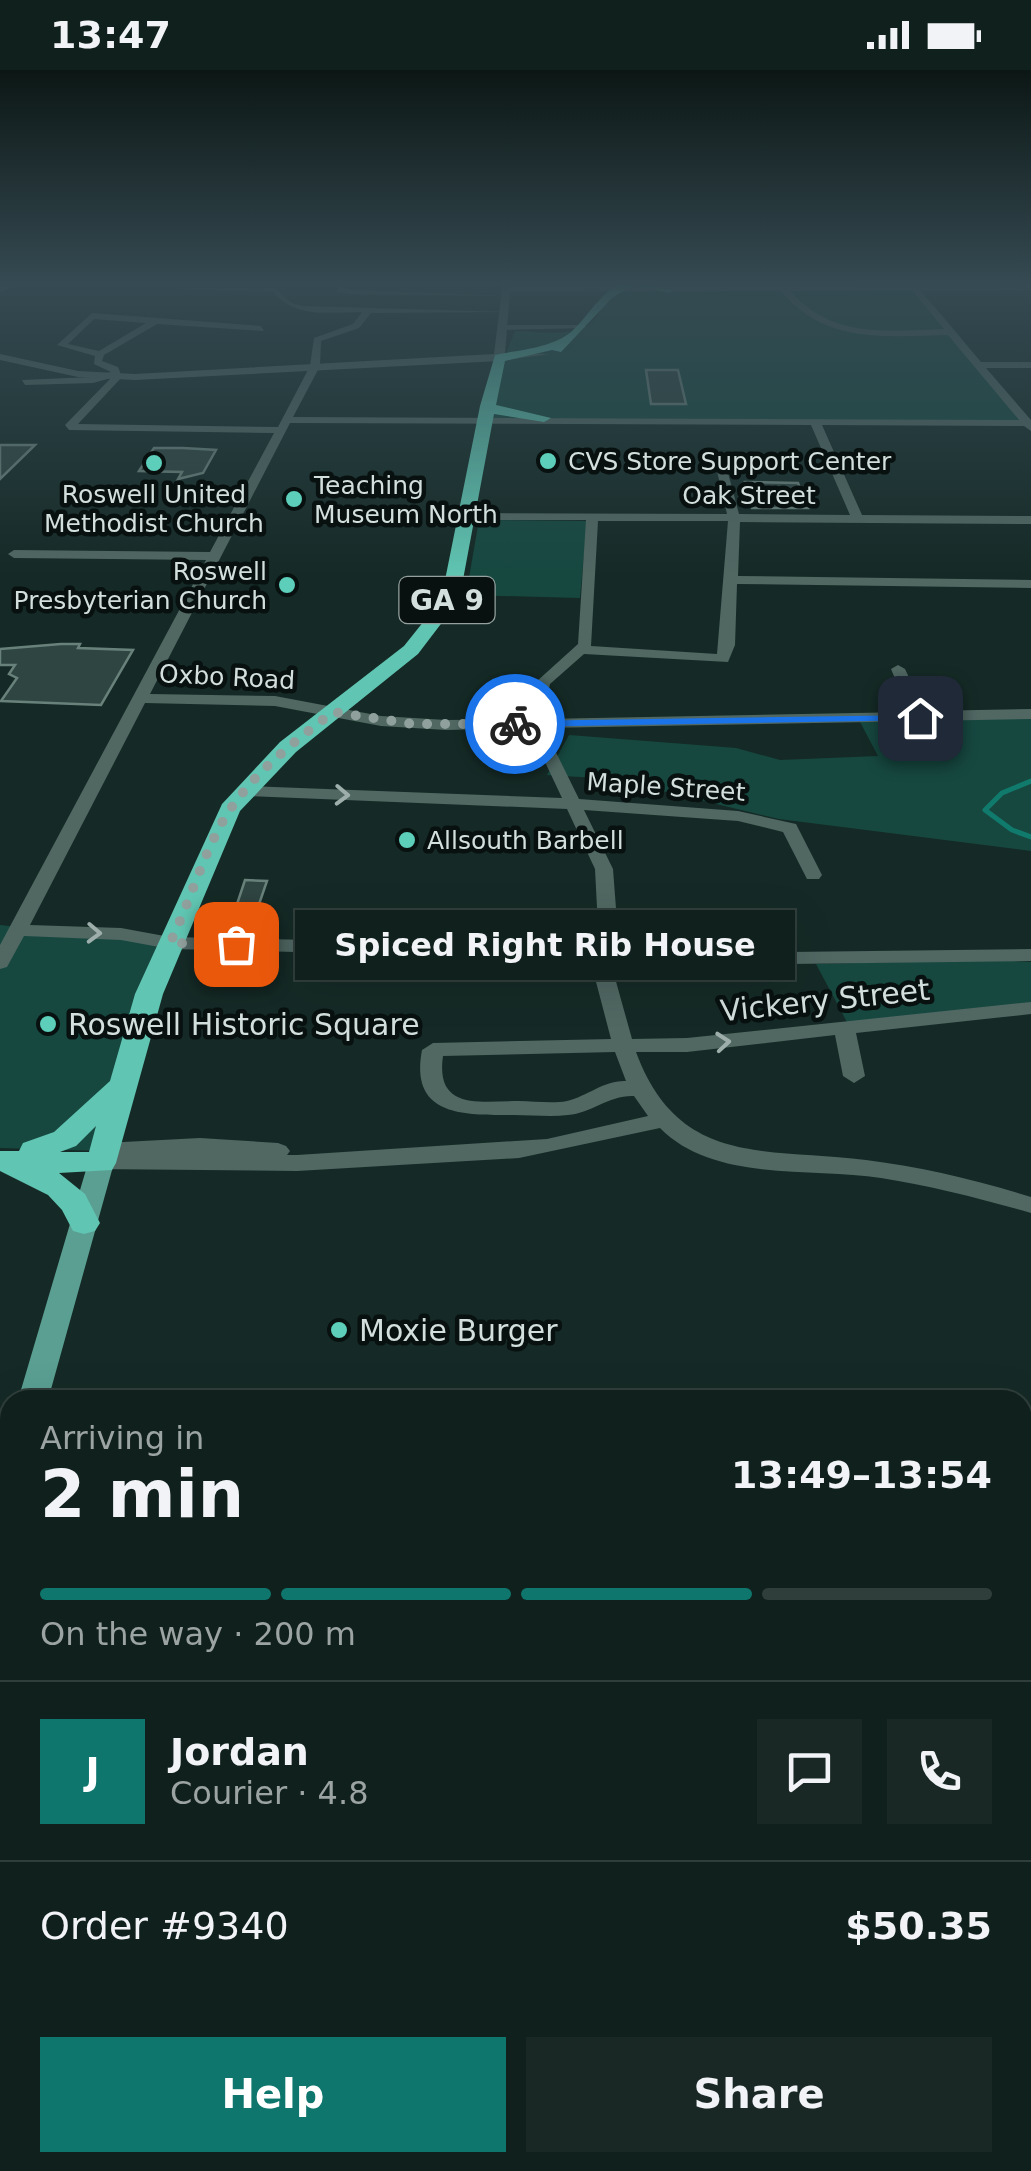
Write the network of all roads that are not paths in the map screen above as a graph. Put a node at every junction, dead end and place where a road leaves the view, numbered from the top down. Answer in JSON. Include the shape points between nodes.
{"nodes":[{"id":1,"x":43,"y":380,"type":"edge"},
{"id":2,"x":105,"y":380,"type":"edge"},
{"id":3,"x":307,"y":380,"type":"edge"},
{"id":4,"x":494,"y":380,"type":"edge"},
{"id":5,"x":511,"y":380,"type":"edge"},
{"id":6,"x":991,"y":380,"type":"edge"},
{"id":7,"x":25,"y":382,"type":"dead end"},
{"id":8,"x":487,"y":409,"type":"junction"},
{"id":9,"x":544,"y":418,"type":"junction"},
{"id":10,"x":505,"y":420,"type":"junction"},
{"id":11,"x":815,"y":422,"type":"junction"},
{"id":12,"x":945,"y":422,"type":"junction"},
{"id":13,"x":283,"y":424,"type":"junction"},
{"id":14,"x":1030,"y":424,"type":"edge"},
{"id":15,"x":718,"y":454,"type":"dead end"},
{"id":16,"x":466,"y":516,"type":"junction"},
{"id":17,"x":592,"y":517,"type":"junction"},
{"id":18,"x":734,"y":518,"type":"junction"},
{"id":19,"x":857,"y":518,"type":"junction"},
{"id":20,"x":1031,"y":520,"type":"edge"},
{"id":21,"x":14,"y":554,"type":"dead end"},
{"id":22,"x":213,"y":556,"type":"junction"},
{"id":23,"x":732,"y":580,"type":"junction"},
{"id":24,"x":1031,"y":584,"type":"edge"},
{"id":25,"x":582,"y":650,"type":"junction"},
{"id":26,"x":898,"y":668,"type":"dead end"},
{"id":27,"x":138,"y":698,"type":"junction"},
{"id":28,"x":333,"y":712,"type":"junction"},
{"id":29,"x":1031,"y":714,"type":"edge"},
{"id":30,"x":920,"y":718,"type":"junction"},
{"id":31,"x":534,"y":723,"type":"junction"},
{"id":32,"x":244,"y":791,"type":"junction"},
{"id":33,"x":573,"y":804,"type":"junction"},
{"id":34,"x":813,"y":876,"type":"dead end"},
{"id":35,"x":17,"y":930,"type":"junction"},
{"id":36,"x":170,"y":943,"type":"junction"},
{"id":37,"x":603,"y":952,"type":"junction"},
{"id":38,"x":1031,"y":955,"type":"edge"},
{"id":39,"x":0,"y":963,"type":"edge"},
{"id":40,"x":1031,"y":1008,"type":"edge"},
{"id":41,"x":844,"y":1028,"type":"junction"},
{"id":42,"x":626,"y":1045,"type":"junction"},
{"id":43,"x":854,"y":1076,"type":"dead end"},
{"id":44,"x":122,"y":1083,"type":"junction"},
{"id":45,"x":642,"y":1089,"type":"junction"},
{"id":46,"x":664,"y":1120,"type":"junction"},
{"id":47,"x":0,"y":1148,"type":"edge"},
{"id":48,"x":34,"y":1150,"type":"junction"},
{"id":49,"x":103,"y":1157,"type":"junction"},
{"id":50,"x":0,"y":1162,"type":"edge"},
{"id":51,"x":1031,"y":1205,"type":"edge"},
{"id":52,"x":84,"y":1223,"type":"junction"},
{"id":53,"x":36,"y":1390,"type":"edge"}],
"edges":[{"from":1,"to":7,"type":"street"},
{"from":2,"to":13,"type":"street","via":[[68,427]]},
{"from":3,"to":13,"type":"street"},
{"from":4,"to":8,"type":"highway","number":"GA 9"},
{"from":5,"to":8,"type":"highway"},
{"from":6,"to":14,"type":"street"},
{"from":8,"to":9,"type":"highway"},
{"from":8,"to":10,"type":"street"},
{"from":8,"to":13,"type":"street"},
{"from":8,"to":16,"type":"highway","number":"GA 9"},
{"from":9,"to":10,"type":"street"},
{"from":9,"to":12,"type":"street"},
{"from":10,"to":11,"type":"street"},
{"from":11,"to":12,"type":"street"},
{"from":11,"to":19,"type":"street"},
{"from":12,"to":14,"type":"street"},
{"from":13,"to":22,"type":"street"},
{"from":15,"to":18,"type":"street"},
{"from":16,"to":17,"type":"street","name":"Oak Street"},
{"from":16,"to":28,"type":"highway","number":"GA 9","via":[[454,585],[429,631]]},
{"from":17,"to":18,"type":"street","name":"Oak Street"},
{"from":17,"to":25,"type":"street"},
{"from":18,"to":19,"type":"street","name":"Oak Street"},
{"from":18,"to":23,"type":"street"},
{"from":19,"to":20,"type":"street","name":"Oak Street"},
{"from":21,"to":22,"type":"street"},
{"from":22,"to":27,"type":"street"},
{"from":23,"to":24,"type":"street"},
{"from":23,"to":25,"type":"street","via":[[723,659]]},
{"from":25,"to":31,"type":"street","via":[[543,680],[534,698]]},
{"from":26,"to":30,"type":"street"},
{"from":27,"to":28,"type":"street","name":"Oxbo Road","via":[[275,701]]},
{"from":27,"to":35,"type":"street"},
{"from":28,"to":31,"type":"street","name":"Oxbo Road","via":[[413,724]]},
{"from":28,"to":32,"type":"highway","number":"GA 9"},
{"from":29,"to":30,"type":"street","name":"Oxbo Road"},
{"from":30,"to":31,"type":"street","name":"Oxbo Road"},
{"from":31,"to":33,"type":"street"},
{"from":32,"to":33,"type":"street","name":"Maple Street","one_way":true},
{"from":32,"to":36,"type":"highway","number":"GA 9","via":[[220,826]]},
{"from":33,"to":34,"type":"street","name":"Maple Street","via":[[782,824]]},
{"from":33,"to":37,"type":"street","via":[[604,869]]},
{"from":35,"to":36,"type":"street","one_way":true},
{"from":35,"to":39,"type":"street"},
{"from":36,"to":37,"type":"street"},
{"from":36,"to":44,"type":"highway","number":"GA 9"},
{"from":37,"to":38,"type":"street"},
{"from":37,"to":42,"type":"street"},
{"from":40,"to":41,"type":"street","name":"Vickery Street"},
{"from":42,"to":41,"type":"street","name":"Vickery Street","one_way":true},
{"from":41,"to":43,"type":"street"},
{"from":42,"to":45,"type":"street"},
{"from":42,"to":45,"type":"street","name":"Vickery Street","via":[[434,1050],[428,1072],[448,1103],[462,1108],[570,1108],[618,1088]]},
{"from":44,"to":48,"type":"highway","via":[[65,1140]]},
{"from":44,"to":49,"type":"highway","number":"GA 9"},
{"from":45,"to":46,"type":"street"},
{"from":46,"to":49,"type":"street","via":[[547,1147],[252,1164]]},
{"from":46,"to":51,"type":"street","via":[[741,1159],[861,1167]]},
{"from":47,"to":48,"type":"highway"},
{"from":48,"to":49,"type":"highway"},
{"from":49,"to":50,"type":"highway"},
{"from":49,"to":52,"type":"main road","number":"GA 9"},
{"from":50,"to":52,"type":"highway","via":[[54,1184],[80,1209]]},
{"from":52,"to":53,"type":"main road","number":"GA 9"}]}
